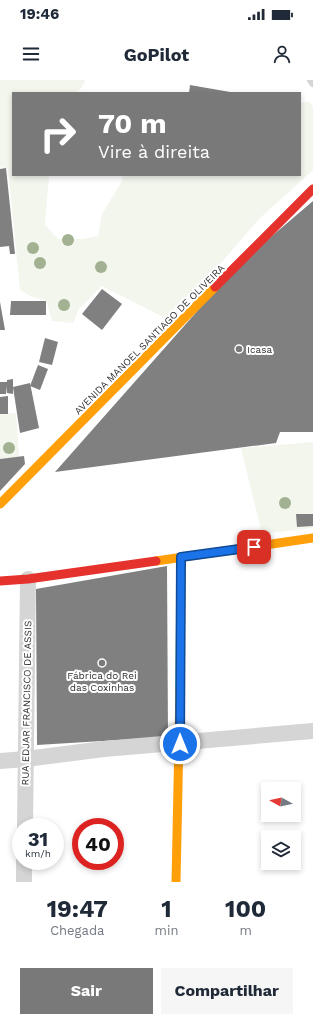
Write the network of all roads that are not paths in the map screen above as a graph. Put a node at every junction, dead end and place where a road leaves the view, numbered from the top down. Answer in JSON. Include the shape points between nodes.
{"nodes":[{"id":1,"x":311,"y":80,"type":"edge"},
{"id":2,"x":313,"y":83,"type":"edge"},
{"id":3,"x":313,"y":189,"type":"edge"},
{"id":4,"x":0,"y":504,"type":"edge"},
{"id":5,"x":313,"y":538,"type":"edge"},
{"id":6,"x":181,"y":557,"type":"junction"},
{"id":7,"x":28,"y":579,"type":"junction"},
{"id":8,"x":0,"y":581,"type":"edge"},
{"id":9,"x":313,"y":731,"type":"edge"},
{"id":10,"x":180,"y":744,"type":"junction"},
{"id":11,"x":26,"y":759,"type":"junction"},
{"id":12,"x":0,"y":761,"type":"edge"},
{"id":13,"x":25,"y":818,"type":"edge"},
{"id":14,"x":24,"y":870,"type":"edge"},
{"id":15,"x":24,"y":882,"type":"edge"},
{"id":16,"x":176,"y":882,"type":"edge"}],
"edges":[{"from":1,"to":2,"type":"lane"},
{"from":3,"to":4,"type":"street","name":"AVENIDA MANOEL SANTIAGO DE OLIVEIRA"},
{"from":5,"to":6,"type":"street"},
{"from":6,"to":7,"type":"street"},
{"from":6,"to":10,"type":"street"},
{"from":7,"to":8,"type":"street"},
{"from":7,"to":11,"type":"street","name":"RUA EDJAR FRANCISCO DE ASSIS"},
{"from":9,"to":10,"type":"street"},
{"from":10,"to":11,"type":"street","via":[[104,749]]},
{"from":10,"to":16,"type":"street"},
{"from":11,"to":12,"type":"street"},
{"from":11,"to":13,"type":"street","name":"RUA EDJAR FRANCISCO DE ASSIS"},
{"from":14,"to":15,"type":"street"}]}
